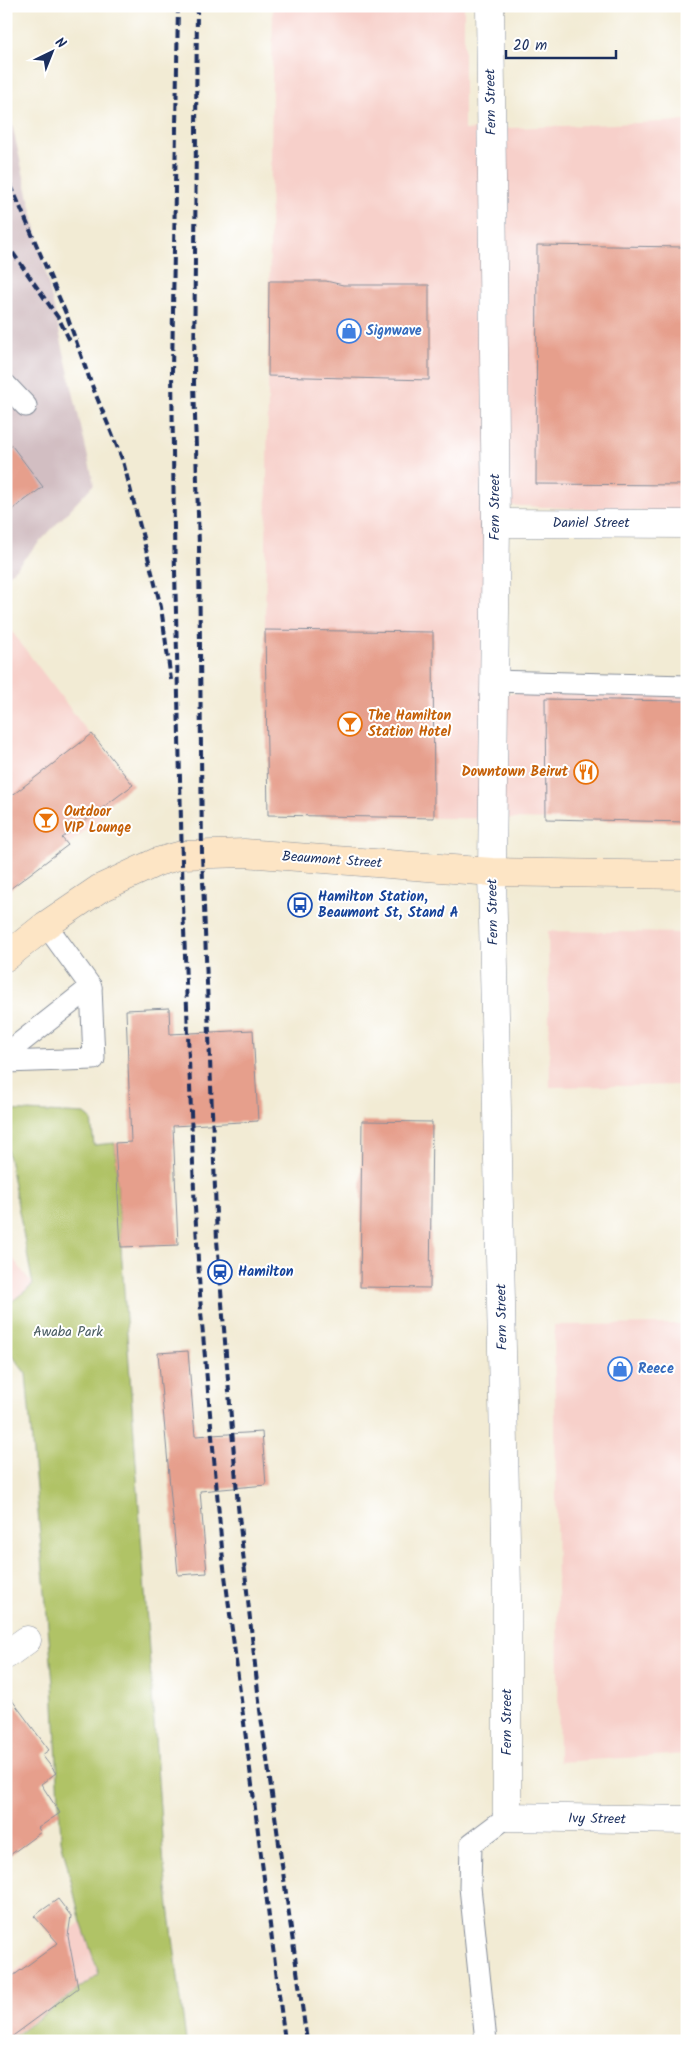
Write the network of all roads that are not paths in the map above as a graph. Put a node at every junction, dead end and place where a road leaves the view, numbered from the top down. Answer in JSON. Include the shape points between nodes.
{"nodes":[{"id":1,"x":490,"y":6,"type":"edge"},
{"id":2,"x":6,"y":384,"type":"edge"},
{"id":3,"x":26,"y":406,"type":"dead end"},
{"id":4,"x":496,"y":523,"type":"junction"},
{"id":5,"x":687,"y":524,"type":"edge"},
{"id":6,"x":494,"y":681,"type":"junction"},
{"id":7,"x":687,"y":686,"type":"edge"},
{"id":8,"x":492,"y":872,"type":"junction"},
{"id":9,"x":687,"y":875,"type":"edge"},
{"id":10,"x":46,"y":925,"type":"junction"},
{"id":11,"x":6,"y":957,"type":"edge"},
{"id":12,"x":91,"y":987,"type":"junction"},
{"id":13,"x":6,"y":1054,"type":"edge"},
{"id":14,"x":6,"y":1062,"type":"edge"},
{"id":15,"x":507,"y":1817,"type":"junction"},
{"id":16,"x":687,"y":1820,"type":"edge"},
{"id":17,"x":486,"y":2041,"type":"edge"}],
"edges":[{"from":1,"to":4,"type":"street","name":"Fern Street"},
{"from":2,"to":3,"type":"lane"},
{"from":4,"to":5,"type":"street","name":"Daniel Street"},
{"from":4,"to":6,"type":"street","name":"Fern Street"},
{"from":6,"to":7,"type":"lane"},
{"from":6,"to":8,"type":"street","name":"Fern Street"},
{"from":8,"to":9,"type":"main road","name":"Beaumont Street"},
{"from":8,"to":10,"type":"main road","name":"Beaumont Street","via":[[244,853],[182,856],[127,874]]},
{"from":8,"to":15,"type":"street","name":"Fern Street","via":[[507,1579]]},
{"from":10,"to":11,"type":"main road","name":"Beaumont Street"},
{"from":10,"to":12,"type":"lane"},
{"from":12,"to":13,"type":"lane"},
{"from":12,"to":14,"type":"lane","via":[[94,1059]]},
{"from":15,"to":16,"type":"street","name":"Ivy Street"},
{"from":15,"to":17,"type":"lane","via":[[471,1844],[470,1887]]}]}
